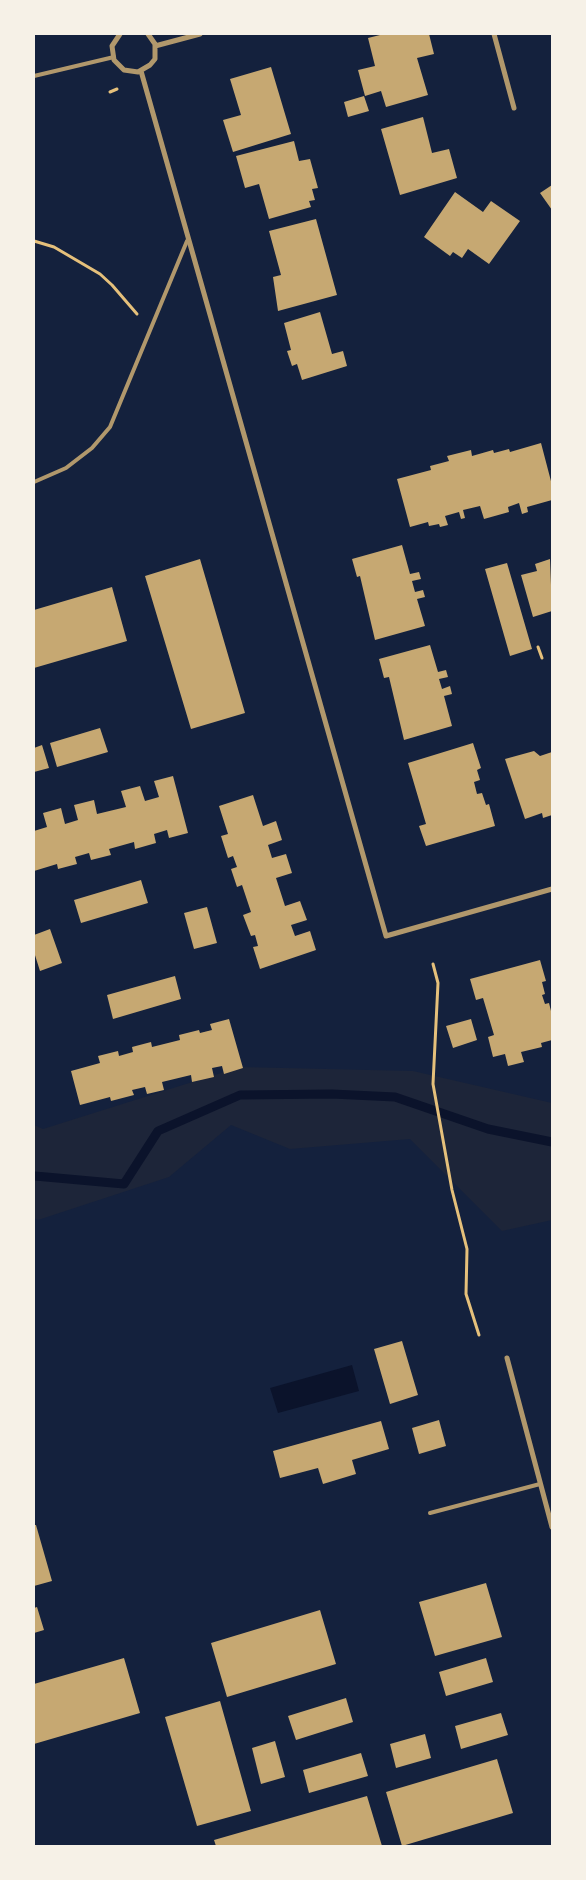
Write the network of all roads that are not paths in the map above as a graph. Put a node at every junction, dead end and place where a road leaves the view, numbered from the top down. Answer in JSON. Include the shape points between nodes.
{"nodes":[{"id":1,"x":120,"y":34,"type":"edge"},
{"id":2,"x":148,"y":34,"type":"edge"},
{"id":3,"x":200,"y":34,"type":"edge"},
{"id":4,"x":494,"y":34,"type":"edge"},
{"id":5,"x":155,"y":46,"type":"junction"},
{"id":6,"x":114,"y":57,"type":"junction"},
{"id":7,"x":141,"y":71,"type":"junction"},
{"id":8,"x":34,"y":76,"type":"edge"},
{"id":9,"x":514,"y":108,"type":"dead end"},
{"id":10,"x":188,"y":241,"type":"junction"},
{"id":11,"x":34,"y":482,"type":"edge"},
{"id":12,"x":552,"y":889,"type":"edge"},
{"id":13,"x":507,"y":1358,"type":"dead end"},
{"id":14,"x":540,"y":1484,"type":"junction"},
{"id":15,"x":430,"y":1513,"type":"dead end"},
{"id":16,"x":552,"y":1527,"type":"edge"}],
"edges":[{"from":1,"to":6,"type":"street","via":[[112,46]]},
{"from":2,"to":5,"type":"street"},
{"from":3,"to":5,"type":"street"},
{"from":4,"to":9,"type":"street"},
{"from":5,"to":7,"type":"street","via":[[154,59]]},
{"from":6,"to":7,"type":"street","via":[[124,70]]},
{"from":6,"to":8,"type":"lane"},
{"from":7,"to":10,"type":"street"},
{"from":10,"to":11,"type":"lane","via":[[110,427],[92,448],[66,468]]},
{"from":10,"to":12,"type":"street","via":[[386,936]]},
{"from":13,"to":14,"type":"street"},
{"from":14,"to":15,"type":"lane"},
{"from":14,"to":16,"type":"street"}]}
